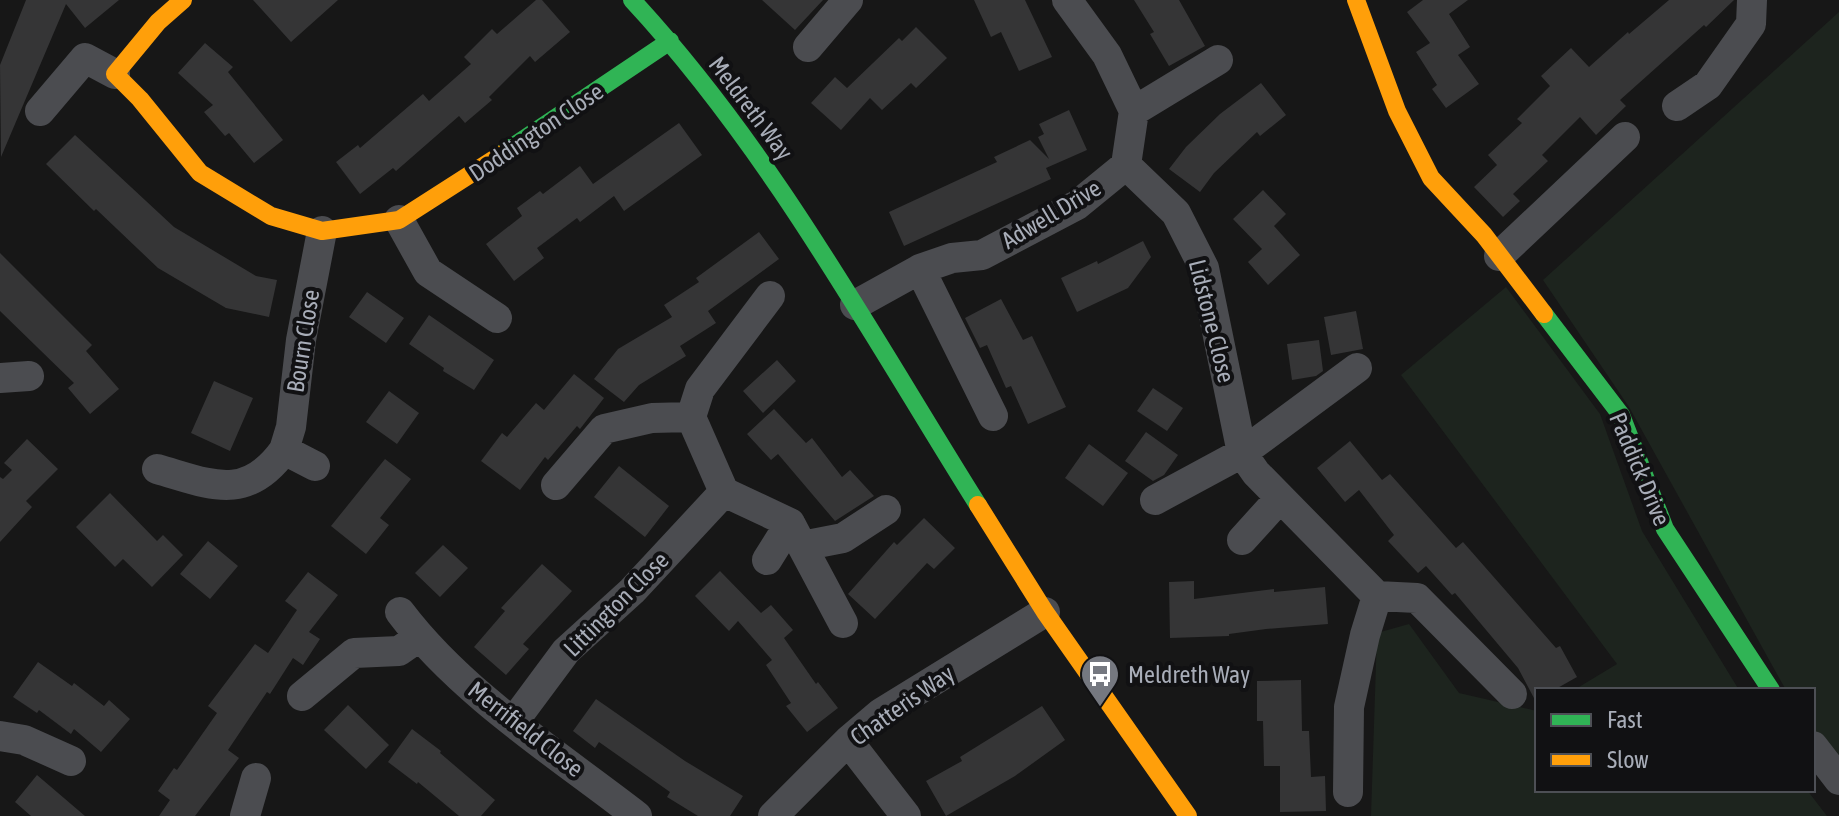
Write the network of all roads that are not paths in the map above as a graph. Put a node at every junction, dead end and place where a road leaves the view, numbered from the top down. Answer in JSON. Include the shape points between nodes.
{"nodes":[{"id":1,"x":183,"y":0,"type":"edge"},
{"id":2,"x":632,"y":0,"type":"edge"},
{"id":3,"x":848,"y":0,"type":"edge"},
{"id":4,"x":1067,"y":0,"type":"edge"},
{"id":5,"x":1356,"y":0,"type":"edge"},
{"id":6,"x":1752,"y":0,"type":"edge"},
{"id":7,"x":670,"y":41,"type":"junction"},
{"id":8,"x":808,"y":47,"type":"dead end"},
{"id":9,"x":1218,"y":60,"type":"dead end"},
{"id":10,"x":115,"y":74,"type":"junction"},
{"id":11,"x":1677,"y":106,"type":"dead end"},
{"id":12,"x":40,"y":111,"type":"dead end"},
{"id":13,"x":1134,"y":111,"type":"junction"},
{"id":14,"x":1625,"y":137,"type":"dead end"},
{"id":15,"x":1126,"y":165,"type":"junction"},
{"id":16,"x":399,"y":220,"type":"junction"},
{"id":17,"x":322,"y":231,"type":"junction"},
{"id":18,"x":1499,"y":256,"type":"junction"},
{"id":19,"x":920,"y":269,"type":"junction"},
{"id":20,"x":770,"y":296,"type":"dead end"},
{"id":21,"x":855,"y":305,"type":"junction"},
{"id":22,"x":497,"y":318,"type":"dead end"},
{"id":23,"x":1357,"y":368,"type":"dead end"},
{"id":24,"x":993,"y":416,"type":"dead end"},
{"id":25,"x":691,"y":417,"type":"junction"},
{"id":26,"x":284,"y":450,"type":"junction"},
{"id":27,"x":1242,"y":453,"type":"junction"},
{"id":28,"x":315,"y":466,"type":"dead end"},
{"id":29,"x":157,"y":469,"type":"dead end"},
{"id":30,"x":556,"y":485,"type":"dead end"},
{"id":31,"x":724,"y":492,"type":"junction"},
{"id":32,"x":1280,"y":498,"type":"junction"},
{"id":33,"x":1155,"y":500,"type":"dead end"},
{"id":34,"x":886,"y":510,"type":"dead end"},
{"id":35,"x":796,"y":535,"type":"junction"},
{"id":36,"x":1242,"y":540,"type":"dead end"},
{"id":37,"x":767,"y":560,"type":"dead end"},
{"id":38,"x":1377,"y":596,"type":"junction"},
{"id":39,"x":400,"y":612,"type":"dead end"},
{"id":40,"x":1045,"y":612,"type":"junction"},
{"id":41,"x":843,"y":623,"type":"dead end"},
{"id":42,"x":419,"y":637,"type":"junction"},
{"id":43,"x":1770,"y":688,"type":"edge"},
{"id":44,"x":1512,"y":694,"type":"dead end"},
{"id":45,"x":302,"y":696,"type":"dead end"},
{"id":46,"x":514,"y":721,"type":"junction"},
{"id":47,"x":0,"y":736,"type":"edge"},
{"id":48,"x":848,"y":741,"type":"junction"},
{"id":49,"x":1815,"y":749,"type":"edge"},
{"id":50,"x":71,"y":761,"type":"dead end"},
{"id":51,"x":256,"y":778,"type":"dead end"},
{"id":52,"x":1839,"y":780,"type":"edge"},
{"id":53,"x":1348,"y":792,"type":"dead end"},
{"id":54,"x":245,"y":816,"type":"edge"},
{"id":55,"x":637,"y":816,"type":"edge"},
{"id":56,"x":773,"y":816,"type":"edge"},
{"id":57,"x":906,"y":816,"type":"edge"},
{"id":58,"x":1188,"y":816,"type":"edge"}],
"edges":[{"from":1,"to":10,"type":"street"},
{"from":2,"to":7,"type":"street","name":"Meldreth Way"},
{"from":3,"to":8,"type":"street"},
{"from":4,"to":13,"type":"street","via":[[1107,55]]},
{"from":5,"to":18,"type":"street","name":"Paddick Drive","via":[[1397,111],[1431,178]]},
{"from":6,"to":11,"type":"street","via":[[1751,24],[1708,85]]},
{"from":7,"to":16,"type":"street","name":"Doddington Close"},
{"from":7,"to":21,"type":"street","name":"Meldreth Way","via":[[774,178]]},
{"from":9,"to":13,"type":"street"},
{"from":10,"to":12,"type":"street","name":"Doddington Close","via":[[85,58]]},
{"from":10,"to":17,"type":"street","name":"Doddington Close","via":[[200,173],[271,216]]},
{"from":13,"to":15,"type":"street","name":"Adwell Drive"},
{"from":14,"to":18,"type":"street"},
{"from":15,"to":19,"type":"street","name":"Adwell Drive","via":[[1077,205],[982,255]]},
{"from":15,"to":27,"type":"street","name":"Lidstone Close","via":[[1176,213],[1204,268]]},
{"from":16,"to":17,"type":"street","name":"Doddington Close"},
{"from":16,"to":22,"type":"street","via":[[428,272]]},
{"from":17,"to":26,"type":"street","name":"Bourn Close"},
{"from":18,"to":43,"type":"street","name":"Paddick Drive","via":[[1621,415],[1665,529]]},
{"from":19,"to":21,"type":"street","name":"Adwell Drive"},
{"from":19,"to":24,"type":"street"},
{"from":20,"to":25,"type":"street","via":[[700,389]]},
{"from":21,"to":40,"type":"street","name":"Meldreth Way"},
{"from":23,"to":27,"type":"street"},
{"from":25,"to":30,"type":"street","via":[[652,418],[604,429]]},
{"from":25,"to":31,"type":"street"},
{"from":26,"to":28,"type":"street"},
{"from":26,"to":29,"type":"street","via":[[270,469],[249,482],[215,485]]},
{"from":27,"to":32,"type":"street","name":"Lidstone Close"},
{"from":27,"to":33,"type":"street"},
{"from":31,"to":35,"type":"street"},
{"from":31,"to":46,"type":"street","name":"Littington Close","via":[[632,591],[566,651]]},
{"from":32,"to":36,"type":"street"},
{"from":32,"to":38,"type":"street","name":"Lidstone Close"},
{"from":34,"to":35,"type":"street","via":[[843,538]]},
{"from":35,"to":37,"type":"street"},
{"from":35,"to":41,"type":"street"},
{"from":38,"to":44,"type":"street","via":[[1417,598]]},
{"from":38,"to":53,"type":"street","via":[[1349,707]]},
{"from":39,"to":42,"type":"street","name":"Merrifield Close"},
{"from":40,"to":48,"type":"street","name":"Chatteris Way","via":[[881,713]]},
{"from":40,"to":58,"type":"street","name":"Meldreth Way"},
{"from":42,"to":45,"type":"street","via":[[399,651],[354,653]]},
{"from":42,"to":46,"type":"street","name":"Merrifield Close"},
{"from":46,"to":55,"type":"street","name":"Merrifield Close"},
{"from":47,"to":50,"type":"street","via":[[24,740]]},
{"from":48,"to":56,"type":"street","name":"Chatteris Way"},
{"from":48,"to":57,"type":"street"},
{"from":49,"to":52,"type":"street"},
{"from":51,"to":54,"type":"street"}]}
